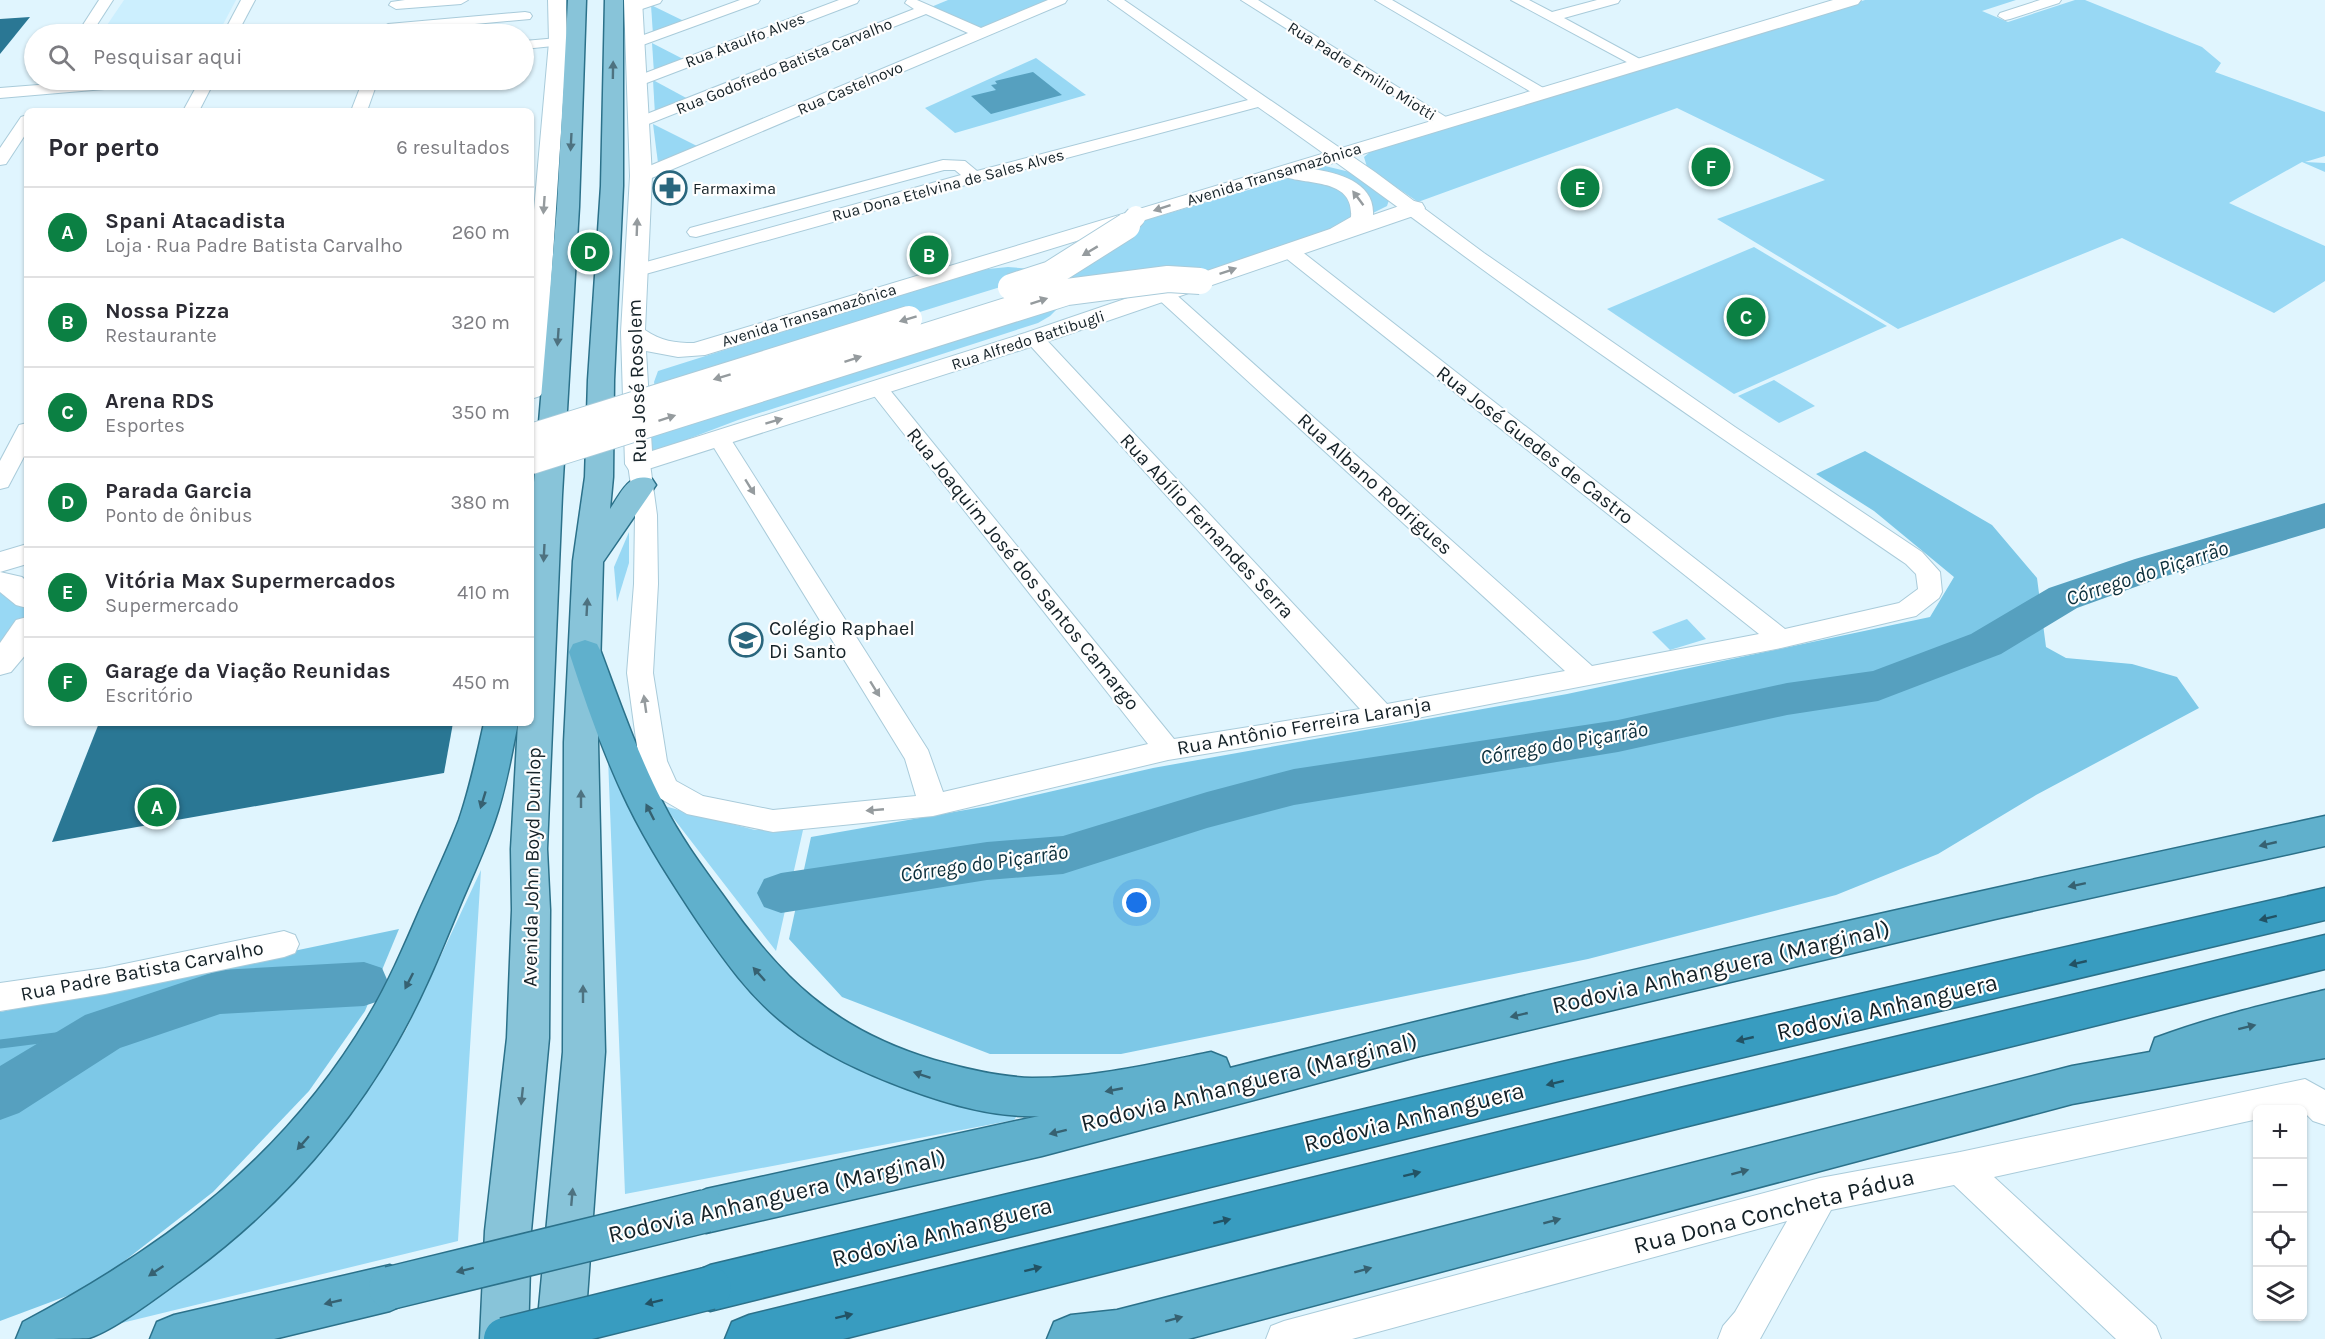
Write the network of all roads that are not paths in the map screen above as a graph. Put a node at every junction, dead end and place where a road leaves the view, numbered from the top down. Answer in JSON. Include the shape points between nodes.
{"nodes":[{"id":1,"x":106,"y":0,"type":"edge"},
{"id":2,"x":248,"y":0,"type":"edge"},
{"id":3,"x":461,"y":0,"type":"edge"},
{"id":4,"x":557,"y":0,"type":"edge"},
{"id":5,"x":577,"y":0,"type":"edge"},
{"id":6,"x":655,"y":0,"type":"edge"},
{"id":7,"x":753,"y":0,"type":"edge"},
{"id":8,"x":852,"y":0,"type":"edge"},
{"id":9,"x":906,"y":0,"type":"edge"},
{"id":10,"x":1060,"y":0,"type":"edge"},
{"id":11,"x":1115,"y":0,"type":"edge"},
{"id":12,"x":1248,"y":0,"type":"edge"},
{"id":13,"x":1382,"y":0,"type":"edge"},
{"id":14,"x":1518,"y":0,"type":"edge"},
{"id":15,"x":1613,"y":0,"type":"edge"},
{"id":16,"x":2054,"y":0,"type":"edge"},
{"id":17,"x":1841,"y":1,"type":"edge"},
{"id":18,"x":396,"y":3,"type":"edge"},
{"id":19,"x":627,"y":3,"type":"edge"},
{"id":20,"x":1077,"y":6,"type":"dead end"},
{"id":21,"x":927,"y":9,"type":"junction"},
{"id":22,"x":525,"y":16,"type":"dead end"},
{"id":23,"x":2005,"y":16,"type":"dead end"},
{"id":24,"x":1551,"y":17,"type":"junction"},
{"id":25,"x":90,"y":24,"type":"edge"},
{"id":26,"x":235,"y":24,"type":"edge"},
{"id":27,"x":389,"y":24,"type":"edge"},
{"id":28,"x":451,"y":24,"type":"edge"},
{"id":29,"x":980,"y":33,"type":"junction"},
{"id":30,"x":558,"y":42,"type":"junction"},
{"id":31,"x":635,"y":43,"type":"junction"},
{"id":32,"x":534,"y":44,"type":"edge"},
{"id":33,"x":576,"y":61,"type":"junction"},
{"id":34,"x":1641,"y":64,"type":"junction"},
{"id":35,"x":887,"y":72,"type":"junction"},
{"id":36,"x":905,"y":79,"type":"junction"},
{"id":37,"x":638,"y":81,"type":"junction"},
{"id":38,"x":24,"y":89,"type":"edge"},
{"id":39,"x":48,"y":90,"type":"edge"},
{"id":40,"x":202,"y":90,"type":"edge"},
{"id":41,"x":366,"y":90,"type":"edge"},
{"id":42,"x":0,"y":93,"type":"edge"},
{"id":43,"x":1545,"y":93,"type":"junction"},
{"id":44,"x":1262,"y":101,"type":"junction"},
{"id":45,"x":35,"y":108,"type":"edge"},
{"id":46,"x":193,"y":108,"type":"edge"},
{"id":47,"x":360,"y":108,"type":"edge"},
{"id":48,"x":640,"y":122,"type":"junction"},
{"id":49,"x":1446,"y":122,"type":"junction"},
{"id":50,"x":24,"y":124,"type":"edge"},
{"id":51,"x":550,"y":129,"type":"junction"},
{"id":52,"x":1339,"y":155,"type":"junction"},
{"id":53,"x":0,"y":160,"type":"edge"},
{"id":54,"x":714,"y":162,"type":"dead end"},
{"id":55,"x":640,"y":176,"type":"junction"},
{"id":56,"x":1268,"y":176,"type":"junction"},
{"id":57,"x":974,"y":177,"type":"junction"},
{"id":58,"x":1414,"y":208,"type":"junction"},
{"id":59,"x":1136,"y":216,"type":"junction"},
{"id":60,"x":696,"y":232,"type":"dead end"},
{"id":61,"x":1333,"y":236,"type":"junction"},
{"id":62,"x":1289,"y":251,"type":"junction"},
{"id":63,"x":635,"y":271,"type":"junction"},
{"id":64,"x":1200,"y":281,"type":"junction"},
{"id":65,"x":1164,"y":294,"type":"junction"},
{"id":66,"x":633,"y":332,"type":"junction"},
{"id":67,"x":1034,"y":338,"type":"junction"},
{"id":68,"x":534,"y":350,"type":"edge"},
{"id":69,"x":878,"y":388,"type":"junction"},
{"id":70,"x":24,"y":436,"type":"edge"},
{"id":71,"x":534,"y":436,"type":"edge"},
{"id":72,"x":719,"y":438,"type":"junction"},
{"id":73,"x":534,"y":460,"type":"edge"},
{"id":74,"x":640,"y":474,"type":"junction"},
{"id":75,"x":0,"y":482,"type":"edge"},
{"id":76,"x":24,"y":555,"type":"edge"},
{"id":77,"x":588,"y":561,"type":"junction"},
{"id":78,"x":0,"y":562,"type":"edge"},
{"id":79,"x":24,"y":570,"type":"edge"},
{"id":80,"x":0,"y":572,"type":"edge"},
{"id":81,"x":0,"y":582,"type":"edge"},
{"id":82,"x":24,"y":595,"type":"edge"},
{"id":83,"x":24,"y":636,"type":"edge"},
{"id":84,"x":1781,"y":639,"type":"junction"},
{"id":85,"x":585,"y":652,"type":"junction"},
{"id":86,"x":24,"y":658,"type":"edge"},
{"id":87,"x":0,"y":664,"type":"edge"},
{"id":88,"x":24,"y":669,"type":"edge"},
{"id":89,"x":0,"y":671,"type":"edge"},
{"id":90,"x":1586,"y":675,"type":"junction"},
{"id":91,"x":0,"y":677,"type":"edge"},
{"id":92,"x":1381,"y":715,"type":"junction"},
{"id":93,"x":500,"y":726,"type":"edge"},
{"id":94,"x":511,"y":726,"type":"edge"},
{"id":95,"x":1168,"y":750,"type":"junction"},
{"id":96,"x":653,"y":761,"type":"joint"},
{"id":97,"x":933,"y":805,"type":"junction"},
{"id":98,"x":2325,"y":831,"type":"edge"},
{"id":99,"x":529,"y":849,"type":"junction"},
{"id":100,"x":2325,"y":904,"type":"edge"},
{"id":101,"x":284,"y":944,"type":"dead end"},
{"id":102,"x":2325,"y":952,"type":"edge"},
{"id":103,"x":0,"y":997,"type":"edge"},
{"id":104,"x":2325,"y":1008,"type":"edge"},
{"id":105,"x":1420,"y":1038,"type":"junction"},
{"id":106,"x":2325,"y":1040,"type":"edge"},
{"id":107,"x":2072,"y":1085,"type":"junction"},
{"id":108,"x":2315,"y":1102,"type":"edge"},
{"id":109,"x":1960,"y":1167,"type":"junction"},
{"id":110,"x":1820,"y":1195,"type":"junction"},
{"id":111,"x":768,"y":1335,"type":"edge"},
{"id":112,"x":1110,"y":1336,"type":"edge"},
{"id":113,"x":40,"y":1339,"type":"edge"},
{"id":114,"x":174,"y":1339,"type":"edge"},
{"id":115,"x":504,"y":1339,"type":"edge"},
{"id":116,"x":560,"y":1339,"type":"edge"},
{"id":117,"x":1071,"y":1339,"type":"edge"},
{"id":118,"x":1284,"y":1339,"type":"edge"},
{"id":119,"x":1736,"y":1339,"type":"edge"},
{"id":120,"x":2143,"y":1339,"type":"edge"}],
"edges":[{"from":1,"to":25,"type":"street"},
{"from":2,"to":26,"type":"street"},
{"from":3,"to":18,"type":"street"},
{"from":4,"to":30,"type":"street"},
{"from":5,"to":33,"type":"main road","name":"Avenida John Boyd Dunlop"},
{"from":6,"to":19,"type":"street"},
{"from":7,"to":31,"type":"street"},
{"from":8,"to":37,"type":"street","name":"Rua Ataulfo Alves"},
{"from":9,"to":21,"type":"street"},
{"from":10,"to":29,"type":"street","name":"Rua Castelnovo"},
{"from":11,"to":44,"type":"street"},
{"from":12,"to":49,"type":"street","name":"Rua Padre Emilio Miotti"},
{"from":13,"to":43,"type":"street"},
{"from":14,"to":24,"type":"street"},
{"from":15,"to":24,"type":"street"},
{"from":16,"to":23,"type":"street"},
{"from":17,"to":34,"type":"street","name":"Avenida Transamazônica"},
{"from":18,"to":27,"type":"street"},
{"from":19,"to":31,"type":"street","name":"Rua José Rosolem"},
{"from":77,"to":19,"type":"main road","one_way":true,"via":[[599,477],[612,186]]},
{"from":20,"to":36,"type":"street"},
{"from":21,"to":29,"type":"street"},
{"from":21,"to":48,"type":"street","name":"Rua Godofredo Batista Carvalho"},
{"from":22,"to":28,"type":"street"},
{"from":24,"to":34,"type":"street"},
{"from":29,"to":35,"type":"street","name":"Rua Castelnovo"},
{"from":30,"to":32,"type":"street"},
{"from":30,"to":51,"type":"street"},
{"from":31,"to":37,"type":"street","name":"Rua José Rosolem"},
{"from":33,"to":51,"type":"main road"},
{"from":33,"to":99,"type":"main road","name":"Avenida John Boyd Dunlop","one_way":true},
{"from":34,"to":43,"type":"street","name":"Avenida Transamazônica"},
{"from":35,"to":36,"type":"street"},
{"from":35,"to":55,"type":"street","name":"Rua Castelnovo"},
{"from":36,"to":54,"type":"street"},
{"from":37,"to":48,"type":"street","name":"Rua José Rosolem"},
{"from":38,"to":42,"type":"street"},
{"from":39,"to":45,"type":"street"},
{"from":40,"to":46,"type":"street"},
{"from":41,"to":47,"type":"street"},
{"from":43,"to":49,"type":"street","name":"Avenida Transamazônica"},
{"from":44,"to":52,"type":"street"},
{"from":44,"to":57,"type":"street","name":"Rua Dona Etelvina de Sales Alves"},
{"from":48,"to":55,"type":"street","name":"Rua José Rosolem"},
{"from":49,"to":52,"type":"street","name":"Avenida Transamazônica"},
{"from":50,"to":53,"type":"street"},
{"from":51,"to":68,"type":"street","one_way":true},
{"from":52,"to":56,"type":"street","name":"Avenida Transamazônica"},
{"from":52,"to":58,"type":"street"},
{"from":63,"to":55,"type":"street","name":"Rua José Rosolem","one_way":true},
{"from":56,"to":59,"type":"street","name":"Avenida Transamazônica","one_way":true},
{"from":61,"to":56,"type":"street","one_way":true,"via":[[1362,220],[1365,208],[1360,197],[1331,179],[1311,174],[1289,172]]},
{"from":57,"to":60,"type":"street","via":[[958,165],[943,165]]},
{"from":57,"to":63,"type":"street","name":"Rua Dona Etelvina de Sales Alves"},
{"from":58,"to":61,"type":"street","name":"Rua Alfredo Battibugli"},
{"from":58,"to":84,"type":"street","name":"Rua Antônio Ferreira Laranja","via":[[1477,257],[1914,558],[1928,572],[1930,592],[1907,610]]},
{"from":59,"to":66,"type":"street","name":"Avenida Transamazônica","via":[[696,350],[661,349]]},
{"from":59,"to":71,"type":"street","one_way":true,"bridge":true,"via":[[1122,231],[1051,274]]},
{"from":61,"to":62,"type":"street","name":"Rua Alfredo Battibugli"},
{"from":64,"to":62,"type":"street","name":"Rua Alfredo Battibugli","one_way":true},
{"from":62,"to":84,"type":"street","name":"Rua José Guedes de Castro"},
{"from":63,"to":66,"type":"street","name":"Rua José Rosolem"},
{"from":64,"to":65,"type":"street","name":"Rua Alfredo Battibugli"},
{"from":73,"to":64,"type":"street","one_way":true,"bridge":true,"via":[[1066,292],[1168,279]]},
{"from":65,"to":67,"type":"street","name":"Rua Alfredo Battibugli"},
{"from":65,"to":90,"type":"street","name":"Rua Albano Rodrigues"},
{"from":66,"to":74,"type":"street","name":"Rua José Rosolem"},
{"from":67,"to":69,"type":"street","name":"Rua Alfredo Battibugli"},
{"from":67,"to":92,"type":"street","name":"Rua Abílio Fernandes Serra"},
{"from":72,"to":69,"type":"street","name":"Rua Alfredo Battibugli","one_way":true},
{"from":69,"to":95,"type":"street","name":"Rua Joaquim José dos Santos Camargo"},
{"from":70,"to":75,"type":"street"},
{"from":72,"to":74,"type":"street","name":"Rua Alfredo Battibugli"},
{"from":72,"to":97,"type":"street","one_way":true,"via":[[918,757]]},
{"from":74,"to":77,"type":"main road"},
{"from":96,"to":74,"type":"street","name":"Rua José Rosolem","one_way":true,"via":[[640,673],[646,584],[646,515]]},
{"from":76,"to":78,"type":"street"},
{"from":85,"to":77,"type":"main road","one_way":true},
{"from":79,"to":80,"type":"street"},
{"from":81,"to":82,"type":"street","via":[[11,584]]},
{"from":83,"to":87,"type":"street"},
{"from":84,"to":90,"type":"street","name":"Rua Antônio Ferreira Laranja"},
{"from":105,"to":85,"type":"highway","one_way":true,"via":[[1359,1042],[1107,1092],[1058,1096],[1007,1095],[958,1085],[865,1052],[785,1001],[740,952],[658,828],[634,781]]},
{"from":116,"to":85,"type":"main road","one_way":true,"via":[[584,1052],[581,742]]},
{"from":86,"to":89,"type":"street"},
{"from":88,"to":91,"type":"street"},
{"from":90,"to":92,"type":"street","name":"Rua Antônio Ferreira Laranja"},
{"from":92,"to":95,"type":"street","name":"Rua Antônio Ferreira Laranja"},
{"from":93,"to":113,"type":"highway","one_way":true,"via":[[477,820],[416,967],[381,1033],[330,1110],[292,1156],[184,1252],[111,1300]]},
{"from":94,"to":99,"type":"main road"},
{"from":95,"to":97,"type":"street","name":"Rua Antônio Ferreira Laranja"},
{"from":97,"to":96,"type":"street","name":"Rua Antônio Ferreira Laranja","one_way":true,"via":[[773,821],[697,806],[666,788]]},
{"from":98,"to":105,"type":"highway","name":"Rodovia Anhanguera (Marginal)","one_way":true,"via":[[1995,903]]},
{"from":99,"to":115,"type":"main road","name":"Avenida John Boyd Dunlop","one_way":true,"via":[[528,1038],[508,1231]]},
{"from":100,"to":115,"type":"highway","name":"Rodovia Anhanguera","one_way":true,"bridge":true,"via":[[1550,1084]]},
{"from":101,"to":103,"type":"street","name":"Rua Padre Batista Carvalho","via":[[105,981]]},
{"from":111,"to":102,"type":"highway","one_way":true},
{"from":107,"to":104,"type":"highway","one_way":true,"via":[[2227,1032]]},
{"from":105,"to":114,"type":"highway","name":"Rodovia Anhanguera (Marginal)","one_way":true,"bridge":true,"via":[[1042,1136],[706,1211]]},
{"from":106,"to":107,"type":"highway"},
{"from":112,"to":107,"type":"highway","one_way":true},
{"from":108,"to":109,"type":"street","name":"Rua Dona Concheta Pádua"},
{"from":109,"to":110,"type":"street","name":"Rua Dona Concheta Pádua"},
{"from":109,"to":120,"type":"street"},
{"from":110,"to":118,"type":"street","name":"Rua Dona Concheta Pádua"},
{"from":110,"to":119,"type":"street","via":[[1748,1325]]},
{"from":112,"to":117,"type":"highway"}]}
